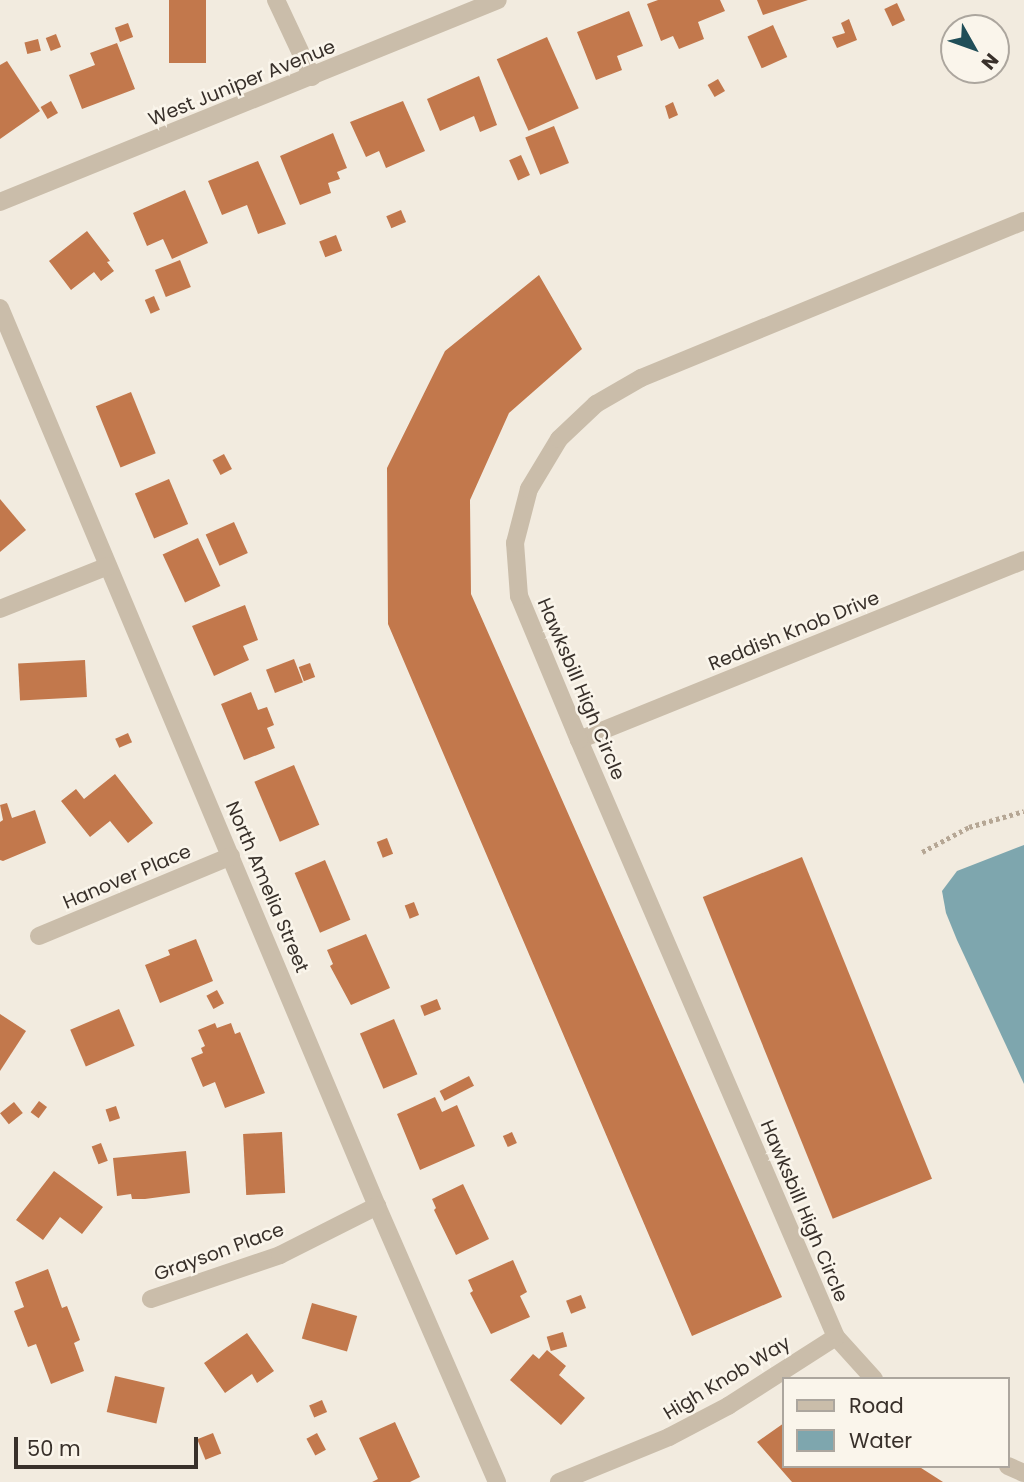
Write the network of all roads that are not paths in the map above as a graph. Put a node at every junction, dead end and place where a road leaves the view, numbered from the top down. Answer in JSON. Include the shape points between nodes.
{"nodes":[{"id":1,"x":276,"y":0,"type":"edge"},
{"id":2,"x":498,"y":0,"type":"edge"},
{"id":3,"x":312,"y":77,"type":"junction"},
{"id":4,"x":0,"y":202,"type":"edge"},
{"id":5,"x":1024,"y":221,"type":"edge"},
{"id":6,"x":0,"y":308,"type":"edge"},
{"id":7,"x":1024,"y":560,"type":"edge"},
{"id":8,"x":108,"y":566,"type":"junction"},
{"id":9,"x":0,"y":610,"type":"edge"},
{"id":10,"x":579,"y":740,"type":"junction"},
{"id":11,"x":231,"y":856,"type":"junction"},
{"id":12,"x":39,"y":936,"type":"dead end"},
{"id":13,"x":377,"y":1206,"type":"junction"},
{"id":14,"x":151,"y":1299,"type":"dead end"},
{"id":15,"x":836,"y":1337,"type":"junction"},
{"id":16,"x":872,"y":1377,"type":"edge"},
{"id":17,"x":497,"y":1482,"type":"edge"},
{"id":18,"x":559,"y":1482,"type":"edge"}],
"edges":[{"from":1,"to":3,"type":"street"},
{"from":2,"to":3,"type":"street","name":"West Juniper Avenue"},
{"from":3,"to":4,"type":"street","name":"West Juniper Avenue"},
{"from":5,"to":10,"type":"street","name":"Hawksbill High Circle","via":[[641,378],[596,404],[559,439],[529,489],[515,543],[519,596]]},
{"from":6,"to":8,"type":"street","name":"North Amelia Street"},
{"from":7,"to":10,"type":"street","name":"Reddish Knob Drive"},
{"from":8,"to":9,"type":"street"},
{"from":8,"to":11,"type":"street","name":"North Amelia Street"},
{"from":10,"to":15,"type":"street","name":"Hawksbill High Circle"},
{"from":11,"to":12,"type":"street","name":"Hanover Place"},
{"from":11,"to":13,"type":"street","name":"North Amelia Street"},
{"from":13,"to":14,"type":"street","name":"Grayson Place","via":[[280,1255]]},
{"from":13,"to":17,"type":"street","name":"North Amelia Street"},
{"from":15,"to":16,"type":"street","name":"Hawksbill High Circle"},
{"from":15,"to":18,"type":"street","name":"High Knob Way","via":[[670,1437]]}]}
